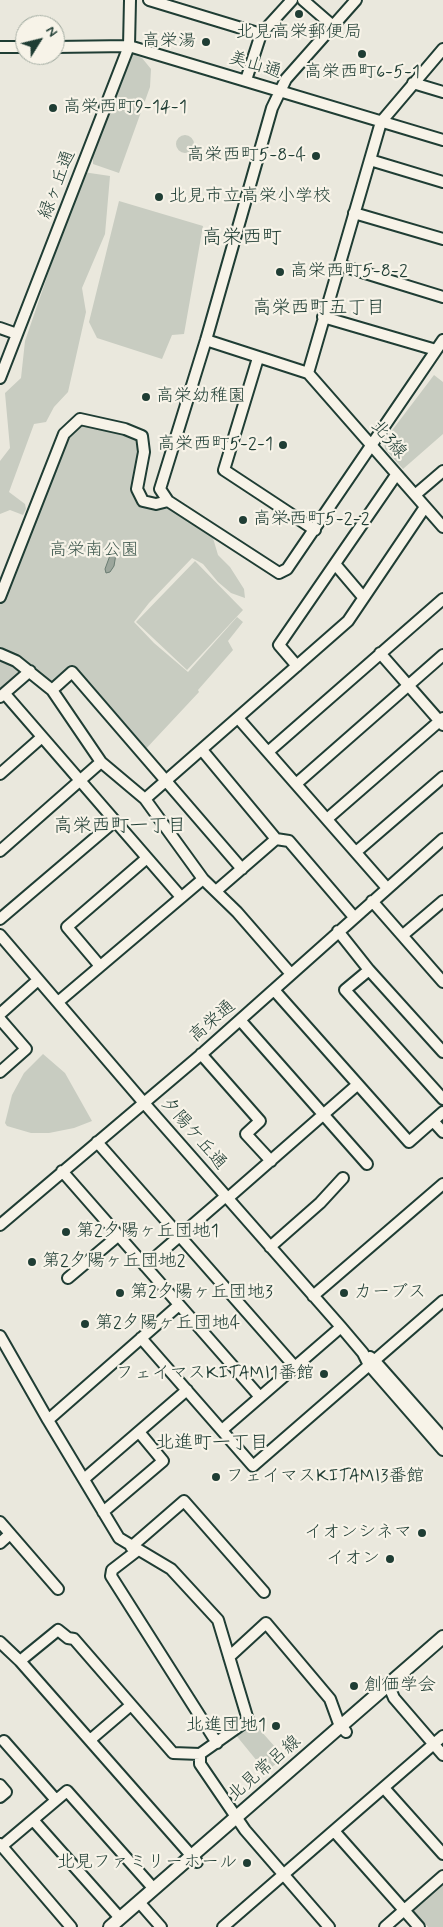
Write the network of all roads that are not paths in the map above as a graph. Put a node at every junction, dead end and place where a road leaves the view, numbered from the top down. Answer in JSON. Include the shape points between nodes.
{"nodes":[{"id":1,"x":130,"y":0,"type":"edge"},
{"id":2,"x":149,"y":0,"type":"edge"},
{"id":3,"x":292,"y":0,"type":"edge"},
{"id":4,"x":302,"y":0,"type":"edge"},
{"id":5,"x":356,"y":0,"type":"edge"},
{"id":6,"x":332,"y":26,"type":"junction"},
{"id":7,"x":261,"y":34,"type":"junction"},
{"id":8,"x":65,"y":46,"type":"edge"},
{"id":9,"x":129,"y":46,"type":"junction"},
{"id":10,"x":0,"y":47,"type":"edge"},
{"id":11,"x":15,"y":47,"type":"edge"},
{"id":12,"x":443,"y":49,"type":"edge"},
{"id":13,"x":246,"y":80,"type":"junction"},
{"id":14,"x":413,"y":83,"type":"junction"},
{"id":15,"x":280,"y":90,"type":"junction"},
{"id":16,"x":443,"y":92,"type":"edge"},
{"id":17,"x":381,"y":122,"type":"junction"},
{"id":18,"x":443,"y":140,"type":"edge"},
{"id":19,"x":370,"y":160,"type":"junction"},
{"id":20,"x":443,"y":182,"type":"edge"},
{"id":21,"x":354,"y":212,"type":"junction"},
{"id":22,"x":443,"y":239,"type":"edge"},
{"id":23,"x":339,"y":265,"type":"junction"},
{"id":24,"x":443,"y":297,"type":"edge"},
{"id":25,"x":323,"y":317,"type":"junction"},
{"id":26,"x":0,"y":328,"type":"edge"},
{"id":27,"x":17,"y":334,"type":"junction"},
{"id":28,"x":206,"y":340,"type":"junction"},
{"id":29,"x":443,"y":340,"type":"edge"},
{"id":30,"x":436,"y":350,"type":"junction"},
{"id":31,"x":258,"y":358,"type":"junction"},
{"id":32,"x":308,"y":373,"type":"junction"},
{"id":33,"x":0,"y":378,"type":"edge"},
{"id":34,"x":372,"y":446,"type":"junction"},
{"id":35,"x":443,"y":471,"type":"edge"},
{"id":36,"x":396,"y":475,"type":"junction"},
{"id":37,"x":415,"y":495,"type":"junction"},
{"id":38,"x":168,"y":501,"type":"junction"},
{"id":39,"x":425,"y":507,"type":"junction"},
{"id":40,"x":443,"y":527,"type":"edge"},
{"id":41,"x":315,"y":530,"type":"junction"},
{"id":42,"x":335,"y":564,"type":"junction"},
{"id":43,"x":363,"y":597,"type":"junction"},
{"id":44,"x":0,"y":598,"type":"edge"},
{"id":45,"x":443,"y":599,"type":"edge"},
{"id":46,"x":380,"y":653,"type":"junction"},
{"id":47,"x":0,"y":654,"type":"edge"},
{"id":48,"x":443,"y":655,"type":"edge"},
{"id":49,"x":297,"y":666,"type":"junction"},
{"id":50,"x":30,"y":671,"type":"junction"},
{"id":51,"x":408,"y":685,"type":"junction"},
{"id":52,"x":52,"y":690,"type":"junction"},
{"id":53,"x":2,"y":696,"type":"edge"},
{"id":54,"x":238,"y":718,"type":"junction"},
{"id":55,"x":442,"y":721,"type":"edge"},
{"id":56,"x":42,"y":737,"type":"junction"},
{"id":57,"x":202,"y":750,"type":"junction"},
{"id":58,"x":268,"y":752,"type":"junction"},
{"id":59,"x":101,"y":762,"type":"junction"},
{"id":60,"x":0,"y":774,"type":"edge"},
{"id":61,"x":443,"y":777,"type":"edge"},
{"id":62,"x":166,"y":781,"type":"junction"},
{"id":63,"x":81,"y":782,"type":"junction"},
{"id":64,"x":296,"y":784,"type":"junction"},
{"id":65,"x":145,"y":799,"type":"junction"},
{"id":66,"x":327,"y":819,"type":"junction"},
{"id":67,"x":115,"y":821,"type":"junction"},
{"id":68,"x":276,"y":838,"type":"junction"},
{"id":69,"x":443,"y":839,"type":"edge"},
{"id":70,"x":1,"y":847,"type":"edge"},
{"id":71,"x":356,"y":852,"type":"junction"},
{"id":72,"x":147,"y":858,"type":"junction"},
{"id":73,"x":242,"y":868,"type":"junction"},
{"id":74,"x":203,"y":878,"type":"junction"},
{"id":75,"x":387,"y":888,"type":"junction"},
{"id":76,"x":216,"y":891,"type":"junction"},
{"id":77,"x":181,"y":897,"type":"junction"},
{"id":78,"x":372,"y":901,"type":"junction"},
{"id":79,"x":441,"y":905,"type":"edge"},
{"id":80,"x":354,"y":917,"type":"junction"},
{"id":81,"x":0,"y":919,"type":"edge"},
{"id":82,"x":338,"y":931,"type":"junction"},
{"id":83,"x":0,"y":935,"type":"edge"},
{"id":84,"x":403,"y":935,"type":"junction"},
{"id":85,"x":100,"y":966,"type":"junction"},
{"id":86,"x":369,"y":970,"type":"junction"},
{"id":87,"x":291,"y":974,"type":"junction"},
{"id":88,"x":38,"y":980,"type":"junction"},
{"id":89,"x":443,"y":982,"type":"edge"},
{"id":90,"x":274,"y":990,"type":"junction"},
{"id":91,"x":58,"y":1002,"type":"junction"},
{"id":92,"x":0,"y":1014,"type":"edge"},
{"id":93,"x":0,"y":1019,"type":"edge"},
{"id":94,"x":240,"y":1020,"type":"junction"},
{"id":95,"x":443,"y":1052,"type":"edge"},
{"id":96,"x":201,"y":1054,"type":"junction"},
{"id":97,"x":0,"y":1072,"type":"edge"},
{"id":98,"x":357,"y":1086,"type":"junction"},
{"id":99,"x":443,"y":1098,"type":"edge"},
{"id":100,"x":144,"y":1103,"type":"junction"},
{"id":101,"x":443,"y":1112,"type":"edge"},
{"id":102,"x":323,"y":1116,"type":"junction"},
{"id":103,"x":433,"y":1121,"type":"junction"},
{"id":104,"x":443,"y":1132,"type":"edge"},
{"id":105,"x":97,"y":1142,"type":"junction"},
{"id":106,"x":271,"y":1161,"type":"junction"},
{"id":107,"x":367,"y":1164,"type":"dead end"},
{"id":108,"x":62,"y":1171,"type":"junction"},
{"id":109,"x":343,"y":1178,"type":"dead end"},
{"id":110,"x":443,"y":1184,"type":"edge"},
{"id":111,"x":227,"y":1197,"type":"junction"},
{"id":112,"x":0,"y":1225,"type":"edge"},
{"id":113,"x":119,"y":1236,"type":"junction"},
{"id":114,"x":179,"y":1237,"type":"junction"},
{"id":115,"x":270,"y":1246,"type":"junction"},
{"id":116,"x":145,"y":1266,"type":"junction"},
{"id":117,"x":68,"y":1278,"type":"dead end"},
{"id":118,"x":313,"y":1296,"type":"junction"},
{"id":119,"x":443,"y":1301,"type":"edge"},
{"id":120,"x":179,"y":1305,"type":"junction"},
{"id":121,"x":341,"y":1327,"type":"junction"},
{"id":122,"x":0,"y":1336,"type":"edge"},
{"id":123,"x":141,"y":1338,"type":"junction"},
{"id":124,"x":372,"y":1362,"type":"junction"},
{"id":125,"x":295,"y":1367,"type":"junction"},
{"id":126,"x":187,"y":1390,"type":"junction"},
{"id":127,"x":260,"y":1398,"type":"junction"},
{"id":128,"x":48,"y":1420,"type":"junction"},
{"id":129,"x":222,"y":1430,"type":"junction"},
{"id":130,"x":139,"y":1432,"type":"junction"},
{"id":131,"x":443,"y":1438,"type":"edge"},
{"id":132,"x":443,"y":1450,"type":"edge"},
{"id":133,"x":84,"y":1479,"type":"junction"},
{"id":134,"x":103,"y":1512,"type":"junction"},
{"id":135,"x":0,"y":1522,"type":"edge"},
{"id":136,"x":10,"y":1534,"type":"junction"},
{"id":137,"x":0,"y":1543,"type":"edge"},
{"id":138,"x":134,"y":1549,"type":"junction"},
{"id":139,"x":58,"y":1589,"type":"dead end"},
{"id":140,"x":264,"y":1592,"type":"dead end"},
{"id":141,"x":443,"y":1637,"type":"edge"},
{"id":142,"x":0,"y":1642,"type":"edge"},
{"id":143,"x":443,"y":1647,"type":"edge"},
{"id":144,"x":229,"y":1656,"type":"junction"},
{"id":145,"x":20,"y":1661,"type":"junction"},
{"id":146,"x":389,"y":1688,"type":"junction"},
{"id":147,"x":131,"y":1705,"type":"junction"},
{"id":148,"x":343,"y":1729,"type":"junction"},
{"id":149,"x":443,"y":1736,"type":"edge"},
{"id":150,"x":90,"y":1740,"type":"junction"},
{"id":151,"x":4,"y":1741,"type":"dead end"},
{"id":152,"x":216,"y":1743,"type":"junction"},
{"id":153,"x":433,"y":1745,"type":"junction"},
{"id":154,"x":200,"y":1754,"type":"junction"},
{"id":155,"x":443,"y":1755,"type":"edge"},
{"id":156,"x":0,"y":1785,"type":"edge"},
{"id":157,"x":384,"y":1788,"type":"junction"},
{"id":158,"x":0,"y":1797,"type":"edge"},
{"id":159,"x":56,"y":1800,"type":"junction"},
{"id":160,"x":33,"y":1820,"type":"junction"},
{"id":161,"x":238,"y":1821,"type":"junction"},
{"id":162,"x":334,"y":1830,"type":"junction"},
{"id":163,"x":1,"y":1845,"type":"edge"},
{"id":164,"x":443,"y":1854,"type":"edge"},
{"id":165,"x":194,"y":1859,"type":"junction"},
{"id":166,"x":284,"y":1874,"type":"junction"},
{"id":167,"x":443,"y":1876,"type":"edge"},
{"id":168,"x":154,"y":1889,"type":"junction"},
{"id":169,"x":142,"y":1905,"type":"junction"},
{"id":170,"x":404,"y":1910,"type":"junction"},
{"id":171,"x":121,"y":1923,"type":"edge"},
{"id":172,"x":327,"y":1926,"type":"edge"},
{"id":173,"x":71,"y":1927,"type":"edge"},
{"id":174,"x":110,"y":1927,"type":"edge"},
{"id":175,"x":161,"y":1927,"type":"edge"},
{"id":176,"x":223,"y":1927,"type":"edge"},
{"id":177,"x":385,"y":1927,"type":"edge"},
{"id":178,"x":419,"y":1927,"type":"edge"}],
"edges":[{"from":1,"to":9,"type":"street","name":"緑ヶ丘通"},
{"from":2,"to":7,"type":"street"},
{"from":3,"to":7,"type":"street"},
{"from":4,"to":6,"type":"street"},
{"from":5,"to":6,"type":"street"},
{"from":6,"to":15,"type":"street"},
{"from":7,"to":13,"type":"street"},
{"from":8,"to":9,"type":"street","name":"美山通"},
{"from":9,"to":13,"type":"street","name":"美山通"},
{"from":9,"to":27,"type":"street","name":"緑ヶ丘通"},
{"from":10,"to":11,"type":"street"},
{"from":12,"to":14,"type":"street"},
{"from":13,"to":15,"type":"street","name":"美山通"},
{"from":14,"to":16,"type":"street"},
{"from":14,"to":17,"type":"street"},
{"from":15,"to":17,"type":"street","name":"美山通"},
{"from":15,"to":28,"type":"street","via":[[272,108]]},
{"from":17,"to":18,"type":"street","name":"美山通"},
{"from":17,"to":19,"type":"street"},
{"from":19,"to":20,"type":"street"},
{"from":19,"to":21,"type":"street"},
{"from":21,"to":22,"type":"street"},
{"from":21,"to":23,"type":"street"},
{"from":23,"to":24,"type":"street"},
{"from":23,"to":25,"type":"street"},
{"from":25,"to":30,"type":"street"},
{"from":25,"to":32,"type":"street"},
{"from":26,"to":27,"type":"street"},
{"from":27,"to":33,"type":"street","name":"緑ヶ丘通"},
{"from":28,"to":31,"type":"street"},
{"from":28,"to":38,"type":"street","via":[[160,489]]},
{"from":29,"to":30,"type":"street"},
{"from":30,"to":34,"type":"street"},
{"from":31,"to":32,"type":"street"},
{"from":31,"to":41,"type":"street","via":[[224,470]]},
{"from":32,"to":34,"type":"street","name":"北3線"},
{"from":34,"to":36,"type":"street","name":"北3線"},
{"from":34,"to":41,"type":"street"},
{"from":35,"to":37,"type":"street"},
{"from":36,"to":37,"type":"street","name":"北3線"},
{"from":36,"to":42,"type":"street"},
{"from":37,"to":39,"type":"street","name":"北3線"},
{"from":38,"to":41,"type":"street","via":[[279,573],[287,569]]},
{"from":38,"to":44,"type":"street","via":[[156,504],[143,501],[136,489],[144,452],[142,436],[80,419],[64,434]]},
{"from":39,"to":40,"type":"street","name":"北3線"},
{"from":39,"to":43,"type":"street"},
{"from":42,"to":43,"type":"street"},
{"from":42,"to":49,"type":"street","via":[[279,644]]},
{"from":43,"to":49,"type":"street","via":[[348,622]]},
{"from":45,"to":46,"type":"street"},
{"from":46,"to":51,"type":"street"},
{"from":46,"to":58,"type":"street"},
{"from":47,"to":50,"type":"street"},
{"from":48,"to":51,"type":"street"},
{"from":49,"to":54,"type":"street"},
{"from":50,"to":52,"type":"street"},
{"from":50,"to":53,"type":"street"},
{"from":51,"to":55,"type":"street"},
{"from":51,"to":64,"type":"street"},
{"from":52,"to":59,"type":"street"},
{"from":52,"to":62,"type":"street","via":[[72,672]]},
{"from":53,"to":56,"type":"street"},
{"from":54,"to":57,"type":"street"},
{"from":54,"to":58,"type":"street"},
{"from":55,"to":66,"type":"street"},
{"from":56,"to":60,"type":"street"},
{"from":56,"to":63,"type":"street"},
{"from":57,"to":62,"type":"street"},
{"from":57,"to":68,"type":"street"},
{"from":58,"to":64,"type":"street"},
{"from":59,"to":63,"type":"street"},
{"from":59,"to":65,"type":"street"},
{"from":61,"to":71,"type":"street"},
{"from":62,"to":65,"type":"street"},
{"from":62,"to":73,"type":"street"},
{"from":63,"to":67,"type":"street"},
{"from":63,"to":70,"type":"street"},
{"from":64,"to":66,"type":"street"},
{"from":65,"to":74,"type":"street"},
{"from":66,"to":71,"type":"street"},
{"from":67,"to":72,"type":"street"},
{"from":67,"to":81,"type":"street"},
{"from":68,"to":73,"type":"street"},
{"from":68,"to":80,"type":"street","via":[[289,841]]},
{"from":69,"to":75,"type":"street","name":"高栄通"},
{"from":71,"to":75,"type":"street"},
{"from":72,"to":77,"type":"street"},
{"from":72,"to":85,"type":"street","via":[[67,927]]},
{"from":73,"to":76,"type":"street"},
{"from":74,"to":76,"type":"street"},
{"from":74,"to":77,"type":"street"},
{"from":75,"to":78,"type":"street","name":"高栄通"},
{"from":76,"to":87,"type":"street"},
{"from":77,"to":85,"type":"street"},
{"from":78,"to":80,"type":"street","name":"高栄通"},
{"from":78,"to":84,"type":"street"},
{"from":79,"to":84,"type":"street"},
{"from":80,"to":82,"type":"street","name":"高栄通"},
{"from":82,"to":86,"type":"street"},
{"from":82,"to":87,"type":"street","name":"高栄通"},
{"from":83,"to":88,"type":"street","name":"夕陽ケ丘通"},
{"from":84,"to":89,"type":"street"},
{"from":85,"to":91,"type":"street"},
{"from":86,"to":95,"type":"street"},
{"from":86,"to":99,"type":"street","via":[[346,990]]},
{"from":87,"to":90,"type":"street","name":"高栄通"},
{"from":88,"to":91,"type":"street","name":"夕陽ケ丘通"},
{"from":88,"to":92,"type":"street"},
{"from":90,"to":94,"type":"street","name":"高栄通"},
{"from":90,"to":98,"type":"street"},
{"from":91,"to":100,"type":"street","name":"夕陽ケ丘通"},
{"from":93,"to":97,"type":"street","via":[[26,1049]]},
{"from":94,"to":96,"type":"street","name":"高栄通"},
{"from":94,"to":102,"type":"street"},
{"from":96,"to":100,"type":"street","name":"高栄通"},
{"from":96,"to":106,"type":"street","via":[[260,1121],[246,1134]]},
{"from":98,"to":102,"type":"street"},
{"from":98,"to":103,"type":"street","via":[[409,1142]]},
{"from":100,"to":105,"type":"street","name":"高栄通"},
{"from":100,"to":111,"type":"street","name":"夕陽ケ丘通"},
{"from":101,"to":103,"type":"street"},
{"from":102,"to":106,"type":"street"},
{"from":102,"to":107,"type":"street"},
{"from":103,"to":104,"type":"street"},
{"from":105,"to":108,"type":"street","name":"高栄通"},
{"from":105,"to":114,"type":"street"},
{"from":106,"to":111,"type":"street"},
{"from":108,"to":112,"type":"street","name":"高栄通"},
{"from":108,"to":113,"type":"street"},
{"from":109,"to":115,"type":"street","via":[[320,1203]]},
{"from":110,"to":118,"type":"street"},
{"from":111,"to":114,"type":"street"},
{"from":111,"to":115,"type":"street","name":"夕陽ケ丘通"},
{"from":113,"to":116,"type":"street"},
{"from":113,"to":117,"type":"street"},
{"from":114,"to":116,"type":"street"},
{"from":114,"to":125,"type":"street"},
{"from":115,"to":118,"type":"street","name":"夕陽ケ丘通"},
{"from":116,"to":120,"type":"street"},
{"from":118,"to":121,"type":"street","name":"夕陽ケ丘通"},
{"from":119,"to":124,"type":"street"},
{"from":120,"to":123,"type":"street"},
{"from":120,"to":127,"type":"street"},
{"from":121,"to":124,"type":"street","name":"夕陽ケ丘通"},
{"from":121,"to":125,"type":"street"},
{"from":122,"to":128,"type":"street"},
{"from":123,"to":126,"type":"street"},
{"from":123,"to":128,"type":"street"},
{"from":124,"to":129,"type":"street","via":[[252,1466]]},
{"from":124,"to":131,"type":"street","name":"夕陽ケ丘通"},
{"from":124,"to":132,"type":"street","name":"夕陽ケ丘通"},
{"from":125,"to":127,"type":"street"},
{"from":126,"to":129,"type":"street"},
{"from":126,"to":130,"type":"street"},
{"from":127,"to":129,"type":"street"},
{"from":128,"to":133,"type":"street"},
{"from":130,"to":133,"type":"street"},
{"from":130,"to":134,"type":"street","via":[[163,1461]]},
{"from":133,"to":134,"type":"street"},
{"from":134,"to":138,"type":"street","via":[[119,1538]]},
{"from":135,"to":136,"type":"street"},
{"from":136,"to":137,"type":"street"},
{"from":136,"to":139,"type":"street"},
{"from":138,"to":140,"type":"street","via":[[184,1501]]},
{"from":138,"to":144,"type":"street","via":[[171,1569],[218,1620]]},
{"from":138,"to":152,"type":"street","via":[[112,1570],[111,1576]]},
{"from":141,"to":146,"type":"main road","name":"北見常呂線"},
{"from":142,"to":145,"type":"street"},
{"from":143,"to":146,"type":"main road","name":"北見常呂線"},
{"from":144,"to":148,"type":"street","via":[[266,1623],[330,1699]]},
{"from":144,"to":152,"type":"street","via":[[248,1720]]},
{"from":145,"to":147,"type":"street","via":[[58,1630],[74,1639]]},
{"from":145,"to":150,"type":"street"},
{"from":146,"to":148,"type":"main road","name":"北見常呂線"},
{"from":146,"to":153,"type":"street"},
{"from":147,"to":150,"type":"street"},
{"from":147,"to":154,"type":"street","via":[[173,1753]]},
{"from":148,"to":161,"type":"main road","name":"北見常呂線"},
{"from":149,"to":153,"type":"street"},
{"from":150,"to":165,"type":"street"},
{"from":151,"to":159,"type":"street"},
{"from":152,"to":154,"type":"street"},
{"from":153,"to":155,"type":"street"},
{"from":153,"to":157,"type":"street"},
{"from":154,"to":161,"type":"street","via":[[200,1764]]},
{"from":156,"to":158,"type":"street","via":[[6,1792]]},
{"from":157,"to":162,"type":"street"},
{"from":157,"to":164,"type":"street"},
{"from":159,"to":160,"type":"street"},
{"from":159,"to":168,"type":"street","via":[[67,1791]]},
{"from":160,"to":163,"type":"street"},
{"from":160,"to":171,"type":"street"},
{"from":161,"to":165,"type":"main road","name":"北見常呂線"},
{"from":161,"to":166,"type":"street"},
{"from":162,"to":166,"type":"street"},
{"from":162,"to":170,"type":"street"},
{"from":163,"to":173,"type":"street"},
{"from":165,"to":168,"type":"main road","name":"北見常呂線"},
{"from":165,"to":169,"type":"main road","name":"北見常呂線"},
{"from":166,"to":172,"type":"street"},
{"from":166,"to":176,"type":"street"},
{"from":167,"to":170,"type":"street"},
{"from":168,"to":169,"type":"main road","name":"北見常呂線"},
{"from":169,"to":171,"type":"main road","name":"北見常呂線"},
{"from":169,"to":175,"type":"street"},
{"from":170,"to":177,"type":"street"},
{"from":170,"to":178,"type":"street"},
{"from":171,"to":174,"type":"main road","name":"北見常呂線"}]}
